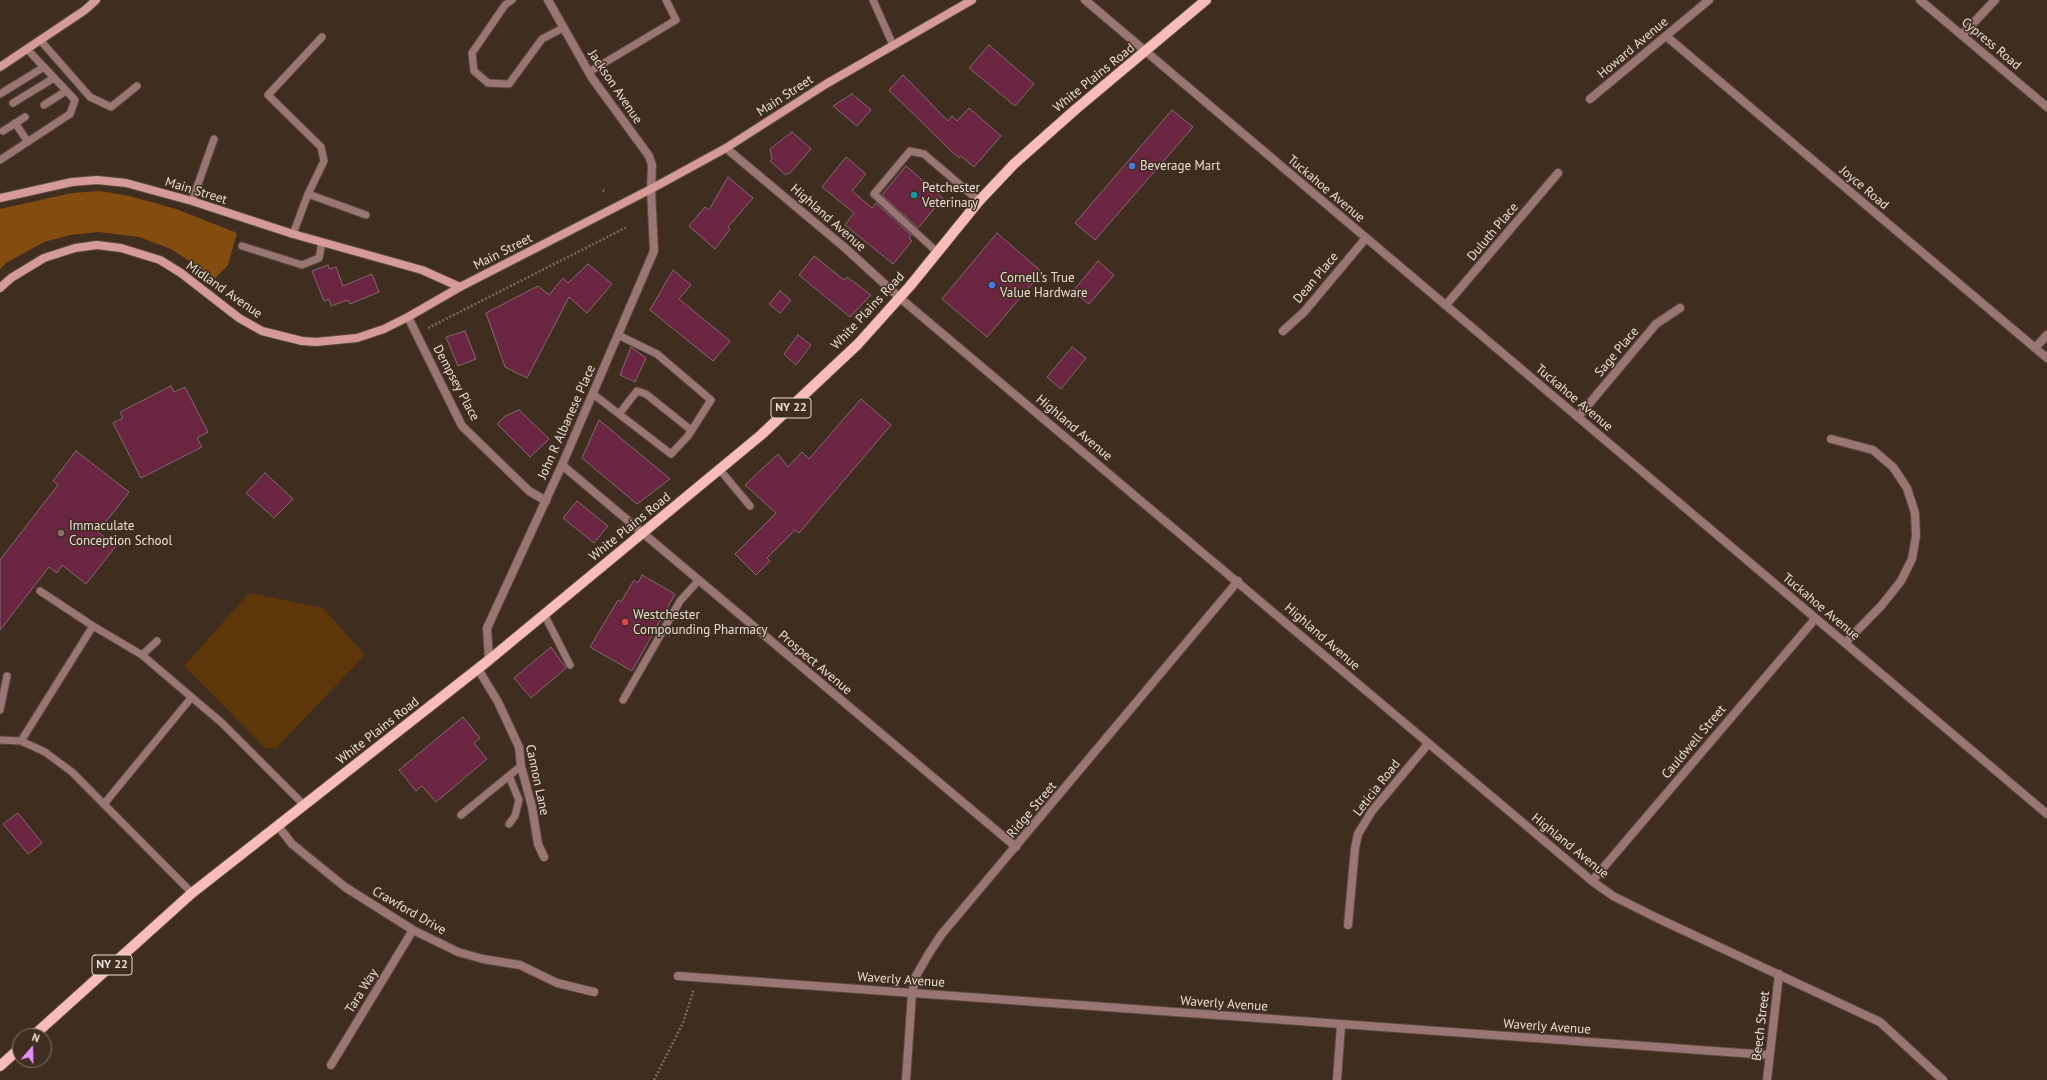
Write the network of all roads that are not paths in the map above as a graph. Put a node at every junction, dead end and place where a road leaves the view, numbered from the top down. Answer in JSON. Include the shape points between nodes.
{"nodes":[{"id":1,"x":96,"y":0,"type":"edge"},
{"id":2,"x":512,"y":0,"type":"edge"},
{"id":3,"x":548,"y":0,"type":"edge"},
{"id":4,"x":666,"y":0,"type":"edge"},
{"id":5,"x":873,"y":0,"type":"edge"},
{"id":6,"x":972,"y":0,"type":"edge"},
{"id":7,"x":1085,"y":0,"type":"edge"},
{"id":8,"x":1206,"y":0,"type":"edge"},
{"id":9,"x":1709,"y":0,"type":"edge"},
{"id":10,"x":1920,"y":0,"type":"edge"},
{"id":11,"x":1995,"y":0,"type":"edge"},
{"id":12,"x":563,"y":28,"type":"junction"},
{"id":13,"x":1962,"y":35,"type":"junction"},
{"id":14,"x":1666,"y":36,"type":"junction"},
{"id":15,"x":322,"y":38,"type":"dead end"},
{"id":16,"x":40,"y":40,"type":"junction"},
{"id":17,"x":893,"y":45,"type":"junction"},
{"id":18,"x":27,"y":49,"type":"junction"},
{"id":19,"x":1146,"y":52,"type":"junction"},
{"id":20,"x":0,"y":66,"type":"edge"},
{"id":21,"x":44,"y":67,"type":"junction"},
{"id":22,"x":588,"y":72,"type":"junction"},
{"id":23,"x":54,"y":78,"type":"junction"},
{"id":24,"x":137,"y":86,"type":"dead end"},
{"id":25,"x":66,"y":91,"type":"junction"},
{"id":26,"x":0,"y":94,"type":"edge"},
{"id":27,"x":1590,"y":99,"type":"dead end"},
{"id":28,"x":13,"y":103,"type":"dead end"},
{"id":29,"x":44,"y":105,"type":"dead end"},
{"id":30,"x":2047,"y":107,"type":"edge"},
{"id":31,"x":25,"y":117,"type":"dead end"},
{"id":32,"x":15,"y":123,"type":"junction"},
{"id":33,"x":3,"y":131,"type":"dead end"},
{"id":34,"x":214,"y":139,"type":"dead end"},
{"id":35,"x":28,"y":142,"type":"junction"},
{"id":36,"x":726,"y":148,"type":"junction"},
{"id":37,"x":0,"y":160,"type":"edge"},
{"id":38,"x":1558,"y":173,"type":"dead end"},
{"id":39,"x":651,"y":189,"type":"junction"},
{"id":40,"x":308,"y":194,"type":"junction"},
{"id":41,"x":0,"y":198,"type":"edge"},
{"id":42,"x":192,"y":201,"type":"junction"},
{"id":43,"x":980,"y":201,"type":"junction"},
{"id":44,"x":366,"y":215,"type":"dead end"},
{"id":45,"x":293,"y":234,"type":"junction"},
{"id":46,"x":1366,"y":238,"type":"junction"},
{"id":47,"x":322,"y":242,"type":"junction"},
{"id":48,"x":242,"y":246,"type":"dead end"},
{"id":49,"x":937,"y":252,"type":"junction"},
{"id":50,"x":0,"y":288,"type":"edge"},
{"id":51,"x":460,"y":288,"type":"junction"},
{"id":52,"x":900,"y":298,"type":"junction"},
{"id":53,"x":1446,"y":305,"type":"junction"},
{"id":54,"x":1680,"y":308,"type":"dead end"},
{"id":55,"x":408,"y":317,"type":"junction"},
{"id":56,"x":1283,"y":331,"type":"dead end"},
{"id":57,"x":618,"y":335,"type":"junction"},
{"id":58,"x":2047,"y":335,"type":"edge"},
{"id":59,"x":2035,"y":348,"type":"junction"},
{"id":60,"x":2047,"y":358,"type":"edge"},
{"id":61,"x":593,"y":394,"type":"junction"},
{"id":62,"x":619,"y":414,"type":"junction"},
{"id":63,"x":1578,"y":417,"type":"junction"},
{"id":64,"x":691,"y":430,"type":"junction"},
{"id":65,"x":1830,"y":439,"type":"dead end"},
{"id":66,"x":562,"y":465,"type":"junction"},
{"id":67,"x":720,"y":470,"type":"junction"},
{"id":68,"x":546,"y":501,"type":"junction"},
{"id":69,"x":750,"y":506,"type":"dead end"},
{"id":70,"x":643,"y":533,"type":"junction"},
{"id":71,"x":698,"y":581,"type":"junction"},
{"id":72,"x":1238,"y":581,"type":"junction"},
{"id":73,"x":40,"y":591,"type":"dead end"},
{"id":74,"x":544,"y":614,"type":"junction"},
{"id":75,"x":1815,"y":619,"type":"junction"},
{"id":76,"x":93,"y":626,"type":"junction"},
{"id":77,"x":157,"y":641,"type":"dead end"},
{"id":78,"x":1845,"y":643,"type":"junction"},
{"id":79,"x":142,"y":655,"type":"junction"},
{"id":80,"x":489,"y":660,"type":"junction"},
{"id":81,"x":570,"y":664,"type":"dead end"},
{"id":82,"x":478,"y":669,"type":"junction"},
{"id":83,"x":7,"y":676,"type":"dead end"},
{"id":84,"x":191,"y":698,"type":"junction"},
{"id":85,"x":622,"y":700,"type":"dead end"},
{"id":86,"x":0,"y":710,"type":"edge"},
{"id":87,"x":0,"y":740,"type":"edge"},
{"id":88,"x":21,"y":741,"type":"junction"},
{"id":89,"x":1428,"y":744,"type":"junction"},
{"id":90,"x":521,"y":766,"type":"junction"},
{"id":91,"x":509,"y":776,"type":"junction"},
{"id":92,"x":104,"y":804,"type":"junction"},
{"id":93,"x":304,"y":805,"type":"junction"},
{"id":94,"x":461,"y":814,"type":"dead end"},
{"id":95,"x":2047,"y":814,"type":"edge"},
{"id":96,"x":508,"y":824,"type":"dead end"},
{"id":97,"x":278,"y":826,"type":"junction"},
{"id":98,"x":1016,"y":847,"type":"junction"},
{"id":99,"x":544,"y":857,"type":"dead end"},
{"id":100,"x":1592,"y":881,"type":"junction"},
{"id":101,"x":192,"y":894,"type":"junction"},
{"id":102,"x":1348,"y":925,"type":"dead end"},
{"id":103,"x":413,"y":930,"type":"junction"},
{"id":104,"x":1779,"y":974,"type":"junction"},
{"id":105,"x":678,"y":976,"type":"dead end"},
{"id":106,"x":594,"y":992,"type":"dead end"},
{"id":107,"x":912,"y":993,"type":"junction"},
{"id":108,"x":1341,"y":1025,"type":"junction"},
{"id":109,"x":42,"y":1028,"type":"edge"},
{"id":110,"x":12,"y":1055,"type":"edge"},
{"id":111,"x":1769,"y":1055,"type":"junction"},
{"id":112,"x":331,"y":1065,"type":"dead end"},
{"id":113,"x":0,"y":1066,"type":"edge"},
{"id":114,"x":906,"y":1080,"type":"edge"},
{"id":115,"x":1337,"y":1080,"type":"edge"},
{"id":116,"x":1767,"y":1080,"type":"edge"},
{"id":117,"x":1944,"y":1080,"type":"edge"}],
"edges":[{"from":1,"to":16,"type":"street"},
{"from":2,"to":12,"type":"lane","via":[[505,5],[472,53],[474,71],[488,83],[509,84],[542,39]]},
{"from":3,"to":12,"type":"street","name":"Jackson Avenue"},
{"from":4,"to":22,"type":"lane","via":[[676,20]]},
{"from":5,"to":17,"type":"lane"},
{"from":6,"to":17,"type":"street","name":"Main Street"},
{"from":7,"to":19,"type":"street","name":"Tuckahoe Avenue"},
{"from":8,"to":19,"type":"main road","name":"White Plains Road","number":"NY 22"},
{"from":9,"to":14,"type":"street","name":"Howard Avenue"},
{"from":10,"to":13,"type":"street","name":"Cypress Road"},
{"from":11,"to":13,"type":"street"},
{"from":12,"to":22,"type":"street","name":"Jackson Avenue"},
{"from":13,"to":30,"type":"street","name":"Cypress Road"},
{"from":14,"to":27,"type":"street","name":"Howard Avenue"},
{"from":14,"to":59,"type":"street","name":"Joyce Road"},
{"from":15,"to":40,"type":"lane","via":[[268,95],[321,148],[324,161]]},
{"from":16,"to":18,"type":"street"},
{"from":16,"to":24,"type":"lane","via":[[90,97],[111,107]]},
{"from":17,"to":36,"type":"street","name":"Main Street"},
{"from":18,"to":20,"type":"street"},
{"from":18,"to":21,"type":"lane"},
{"from":19,"to":43,"type":"main road","name":"White Plains Road","number":"NY 22","via":[[1039,140]]},
{"from":19,"to":46,"type":"street","name":"Tuckahoe Avenue"},
{"from":21,"to":23,"type":"lane"},
{"from":21,"to":26,"type":"lane"},
{"from":22,"to":39,"type":"street","name":"Jackson Avenue","via":[[648,156],[652,165]]},
{"from":23,"to":25,"type":"lane"},
{"from":23,"to":28,"type":"lane"},
{"from":25,"to":29,"type":"lane"},
{"from":25,"to":35,"type":"lane","via":[[75,100],[70,114]]},
{"from":31,"to":32,"type":"lane"},
{"from":32,"to":33,"type":"lane"},
{"from":32,"to":35,"type":"lane"},
{"from":34,"to":42,"type":"lane"},
{"from":35,"to":37,"type":"lane"},
{"from":36,"to":39,"type":"street","name":"Main Street"},
{"from":36,"to":52,"type":"street","name":"Highland Avenue","via":[[844,247]]},
{"from":38,"to":53,"type":"street","name":"Duluth Place"},
{"from":39,"to":51,"type":"street","name":"Main Street"},
{"from":39,"to":57,"type":"street","name":"John R Albanese Place","via":[[654,251]]},
{"from":40,"to":44,"type":"lane"},
{"from":40,"to":45,"type":"lane"},
{"from":41,"to":42,"type":"street","name":"Main Street","via":[[72,182],[97,180],[126,183]]},
{"from":42,"to":45,"type":"street","name":"Main Street"},
{"from":43,"to":49,"type":"main road","name":"White Plains Road","number":"NY 22"},
{"from":43,"to":49,"type":"lane","via":[[924,154],[910,151],[874,194]]},
{"from":45,"to":47,"type":"street","name":"Main Street"},
{"from":46,"to":53,"type":"street","name":"Tuckahoe Avenue"},
{"from":46,"to":56,"type":"street","name":"Dean Place","via":[[1304,312]]},
{"from":47,"to":48,"type":"lane","via":[[319,258],[302,265]]},
{"from":47,"to":51,"type":"street","name":"Main Street","via":[[422,270]]},
{"from":49,"to":52,"type":"main road","name":"White Plains Road","number":"NY 22"},
{"from":50,"to":55,"type":"street","name":"Midland Avenue","via":[[11,278],[44,258],[75,248],[97,245],[120,248],[160,260],[239,318],[262,331],[284,337],[337,342],[379,332]]},
{"from":51,"to":55,"type":"street","name":"Midland Avenue"},
{"from":52,"to":67,"type":"main road","name":"White Plains Road","number":"NY 22","via":[[858,344]]},
{"from":52,"to":72,"type":"street","name":"Highland Avenue"},
{"from":53,"to":63,"type":"street","name":"Tuckahoe Avenue"},
{"from":54,"to":63,"type":"street","name":"Sage Place","via":[[1656,324]]},
{"from":55,"to":68,"type":"street","name":"Dempsey Place","via":[[462,426],[529,491]]},
{"from":57,"to":61,"type":"street","name":"John R Albanese Place"},
{"from":57,"to":64,"type":"lane","via":[[657,354],[711,400]]},
{"from":58,"to":59,"type":"street"},
{"from":59,"to":60,"type":"street","name":"Joyce Road"},
{"from":61,"to":62,"type":"lane"},
{"from":61,"to":66,"type":"street","name":"John R Albanese Place"},
{"from":62,"to":64,"type":"lane","via":[[637,391],[646,394]]},
{"from":62,"to":64,"type":"lane","via":[[671,454]]},
{"from":63,"to":75,"type":"street","name":"Tuckahoe Avenue"},
{"from":65,"to":78,"type":"street","via":[[1873,450],[1893,467],[1907,488],[1915,513],[1916,536],[1912,559],[1901,581]]},
{"from":66,"to":68,"type":"street","name":"John R Albanese Place"},
{"from":66,"to":70,"type":"street","name":"Prospect Avenue"},
{"from":67,"to":69,"type":"lane"},
{"from":67,"to":70,"type":"main road","name":"White Plains Road","number":"NY 22"},
{"from":68,"to":80,"type":"street","name":"John R Albanese Place","via":[[487,628]]},
{"from":70,"to":71,"type":"street","name":"Prospect Avenue"},
{"from":70,"to":74,"type":"main road","name":"White Plains Road","number":"NY 22"},
{"from":71,"to":85,"type":"lane","via":[[680,601]]},
{"from":71,"to":98,"type":"street","name":"Prospect Avenue"},
{"from":72,"to":89,"type":"street","name":"Highland Avenue"},
{"from":72,"to":98,"type":"street","name":"Ridge Street"},
{"from":73,"to":76,"type":"lane"},
{"from":74,"to":80,"type":"main road","name":"White Plains Road","number":"NY 22"},
{"from":74,"to":81,"type":"lane"},
{"from":75,"to":78,"type":"street","name":"Tuckahoe Avenue"},
{"from":75,"to":100,"type":"street","name":"Cauldwell Street"},
{"from":76,"to":79,"type":"lane"},
{"from":76,"to":88,"type":"lane"},
{"from":77,"to":79,"type":"lane"},
{"from":78,"to":95,"type":"street","name":"Tuckahoe Avenue"},
{"from":79,"to":84,"type":"lane"},
{"from":80,"to":82,"type":"main road","name":"White Plains Road","number":"NY 22"},
{"from":82,"to":90,"type":"street","name":"Cannon Lane","via":[[498,702],[519,747]]},
{"from":82,"to":93,"type":"main road","name":"White Plains Road","number":"NY 22"},
{"from":83,"to":86,"type":"lane"},
{"from":84,"to":92,"type":"lane"},
{"from":84,"to":93,"type":"lane","via":[[222,723]]},
{"from":87,"to":88,"type":"lane"},
{"from":88,"to":92,"type":"lane","via":[[45,752],[72,772]]},
{"from":89,"to":100,"type":"street","name":"Highland Avenue"},
{"from":89,"to":102,"type":"street","name":"Leticia Road","via":[[1372,810],[1358,834]]},
{"from":90,"to":91,"type":"lane"},
{"from":90,"to":99,"type":"street","name":"Cannon Lane","via":[[532,807],[538,844]]},
{"from":91,"to":94,"type":"lane"},
{"from":91,"to":96,"type":"lane","via":[[519,800],[515,816]]},
{"from":92,"to":101,"type":"lane"},
{"from":93,"to":97,"type":"main road","name":"White Plains Road","number":"NY 22"},
{"from":97,"to":101,"type":"main road","name":"White Plains Road","number":"NY 22"},
{"from":97,"to":103,"type":"street","name":"Crawford Drive","via":[[292,844],[345,887]]},
{"from":98,"to":107,"type":"street","name":"Ridge Street","via":[[941,935],[916,976]]},
{"from":100,"to":104,"type":"street","name":"Highland Avenue","via":[[1613,896]]},
{"from":101,"to":109,"type":"main road","name":"White Plains Road","number":"NY 22"},
{"from":103,"to":106,"type":"street","name":"Crawford Drive","via":[[458,952],[483,960],[520,965],[557,983]]},
{"from":103,"to":112,"type":"street","name":"Tara Way"},
{"from":104,"to":111,"type":"street","name":"Beech Street"},
{"from":104,"to":117,"type":"street","name":"Highland Avenue","via":[[1880,1022]]},
{"from":105,"to":107,"type":"street","name":"Waverly Avenue"},
{"from":107,"to":108,"type":"street","name":"Waverly Avenue"},
{"from":107,"to":114,"type":"street","name":"Ridge Street"},
{"from":108,"to":111,"type":"street","name":"Waverly Avenue"},
{"from":108,"to":115,"type":"street"},
{"from":110,"to":113,"type":"main road"},
{"from":111,"to":116,"type":"street","name":"Beech Street"}]}
